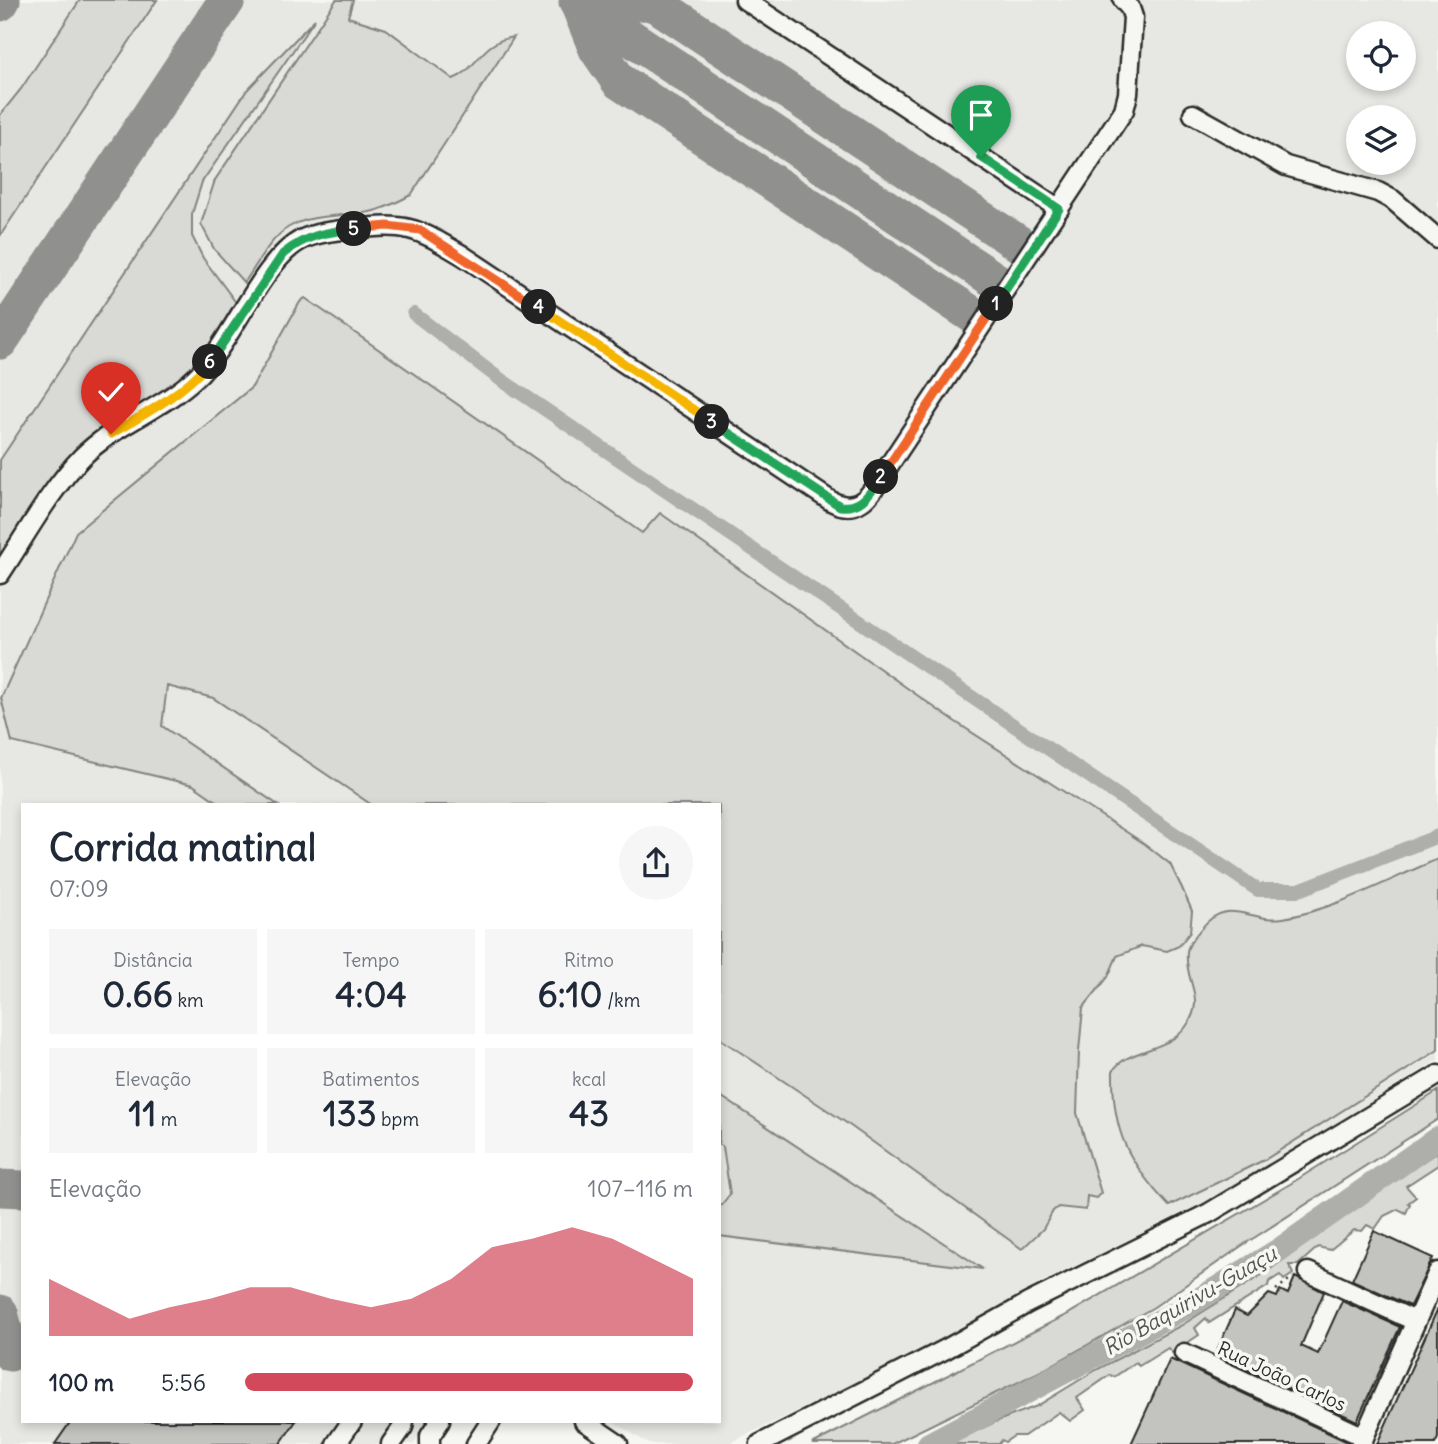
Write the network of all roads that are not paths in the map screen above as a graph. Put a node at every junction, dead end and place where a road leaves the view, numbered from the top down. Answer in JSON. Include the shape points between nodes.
{"nodes":[{"id":1,"x":746,"y":0,"type":"edge"},
{"id":2,"x":1123,"y":0,"type":"edge"},
{"id":3,"x":1193,"y":114,"type":"dead end"},
{"id":4,"x":1059,"y":209,"type":"junction"},
{"id":5,"x":1438,"y":239,"type":"edge"},
{"id":6,"x":0,"y":574,"type":"edge"},
{"id":7,"x":1438,"y":1075,"type":"edge"},
{"id":8,"x":1308,"y":1272,"type":"road end"},
{"id":9,"x":1438,"y":1272,"type":"edge"},
{"id":10,"x":1415,"y":1321,"type":"junction"},
{"id":11,"x":1184,"y":1353,"type":"dead end"},
{"id":12,"x":351,"y":1423,"type":"edge"},
{"id":13,"x":403,"y":1423,"type":"edge"},
{"id":14,"x":439,"y":1423,"type":"edge"},
{"id":15,"x":490,"y":1423,"type":"edge"},
{"id":16,"x":587,"y":1423,"type":"edge"},
{"id":17,"x":1362,"y":1441,"type":"edge"},
{"id":18,"x":336,"y":1444,"type":"edge"},
{"id":19,"x":391,"y":1444,"type":"edge"},
{"id":20,"x":430,"y":1444,"type":"edge"},
{"id":21,"x":476,"y":1444,"type":"edge"},
{"id":22,"x":618,"y":1444,"type":"edge"},
{"id":23,"x":760,"y":1444,"type":"edge"}],
"edges":[{"from":1,"to":4,"type":"street"},
{"from":2,"to":4,"type":"street","via":[[1133,17],[1124,110]]},
{"from":3,"to":5,"type":"street","via":[[1286,166],[1378,192]]},
{"from":4,"to":6,"type":"street","via":[[866,499],[848,507],[831,501],[420,230],[388,226],[319,233],[300,240],[283,254],[196,377],[83,456]]},
{"from":7,"to":23,"type":"street","via":[[1209,1213]]},
{"from":8,"to":10,"type":"street"},
{"from":9,"to":10,"type":"street"},
{"from":10,"to":17,"type":"street"},
{"from":11,"to":17,"type":"street","name":"Rua João Carlos"},
{"from":12,"to":18,"type":"street"},
{"from":13,"to":19,"type":"street"},
{"from":14,"to":20,"type":"street"},
{"from":15,"to":21,"type":"street"},
{"from":16,"to":22,"type":"street"}]}
